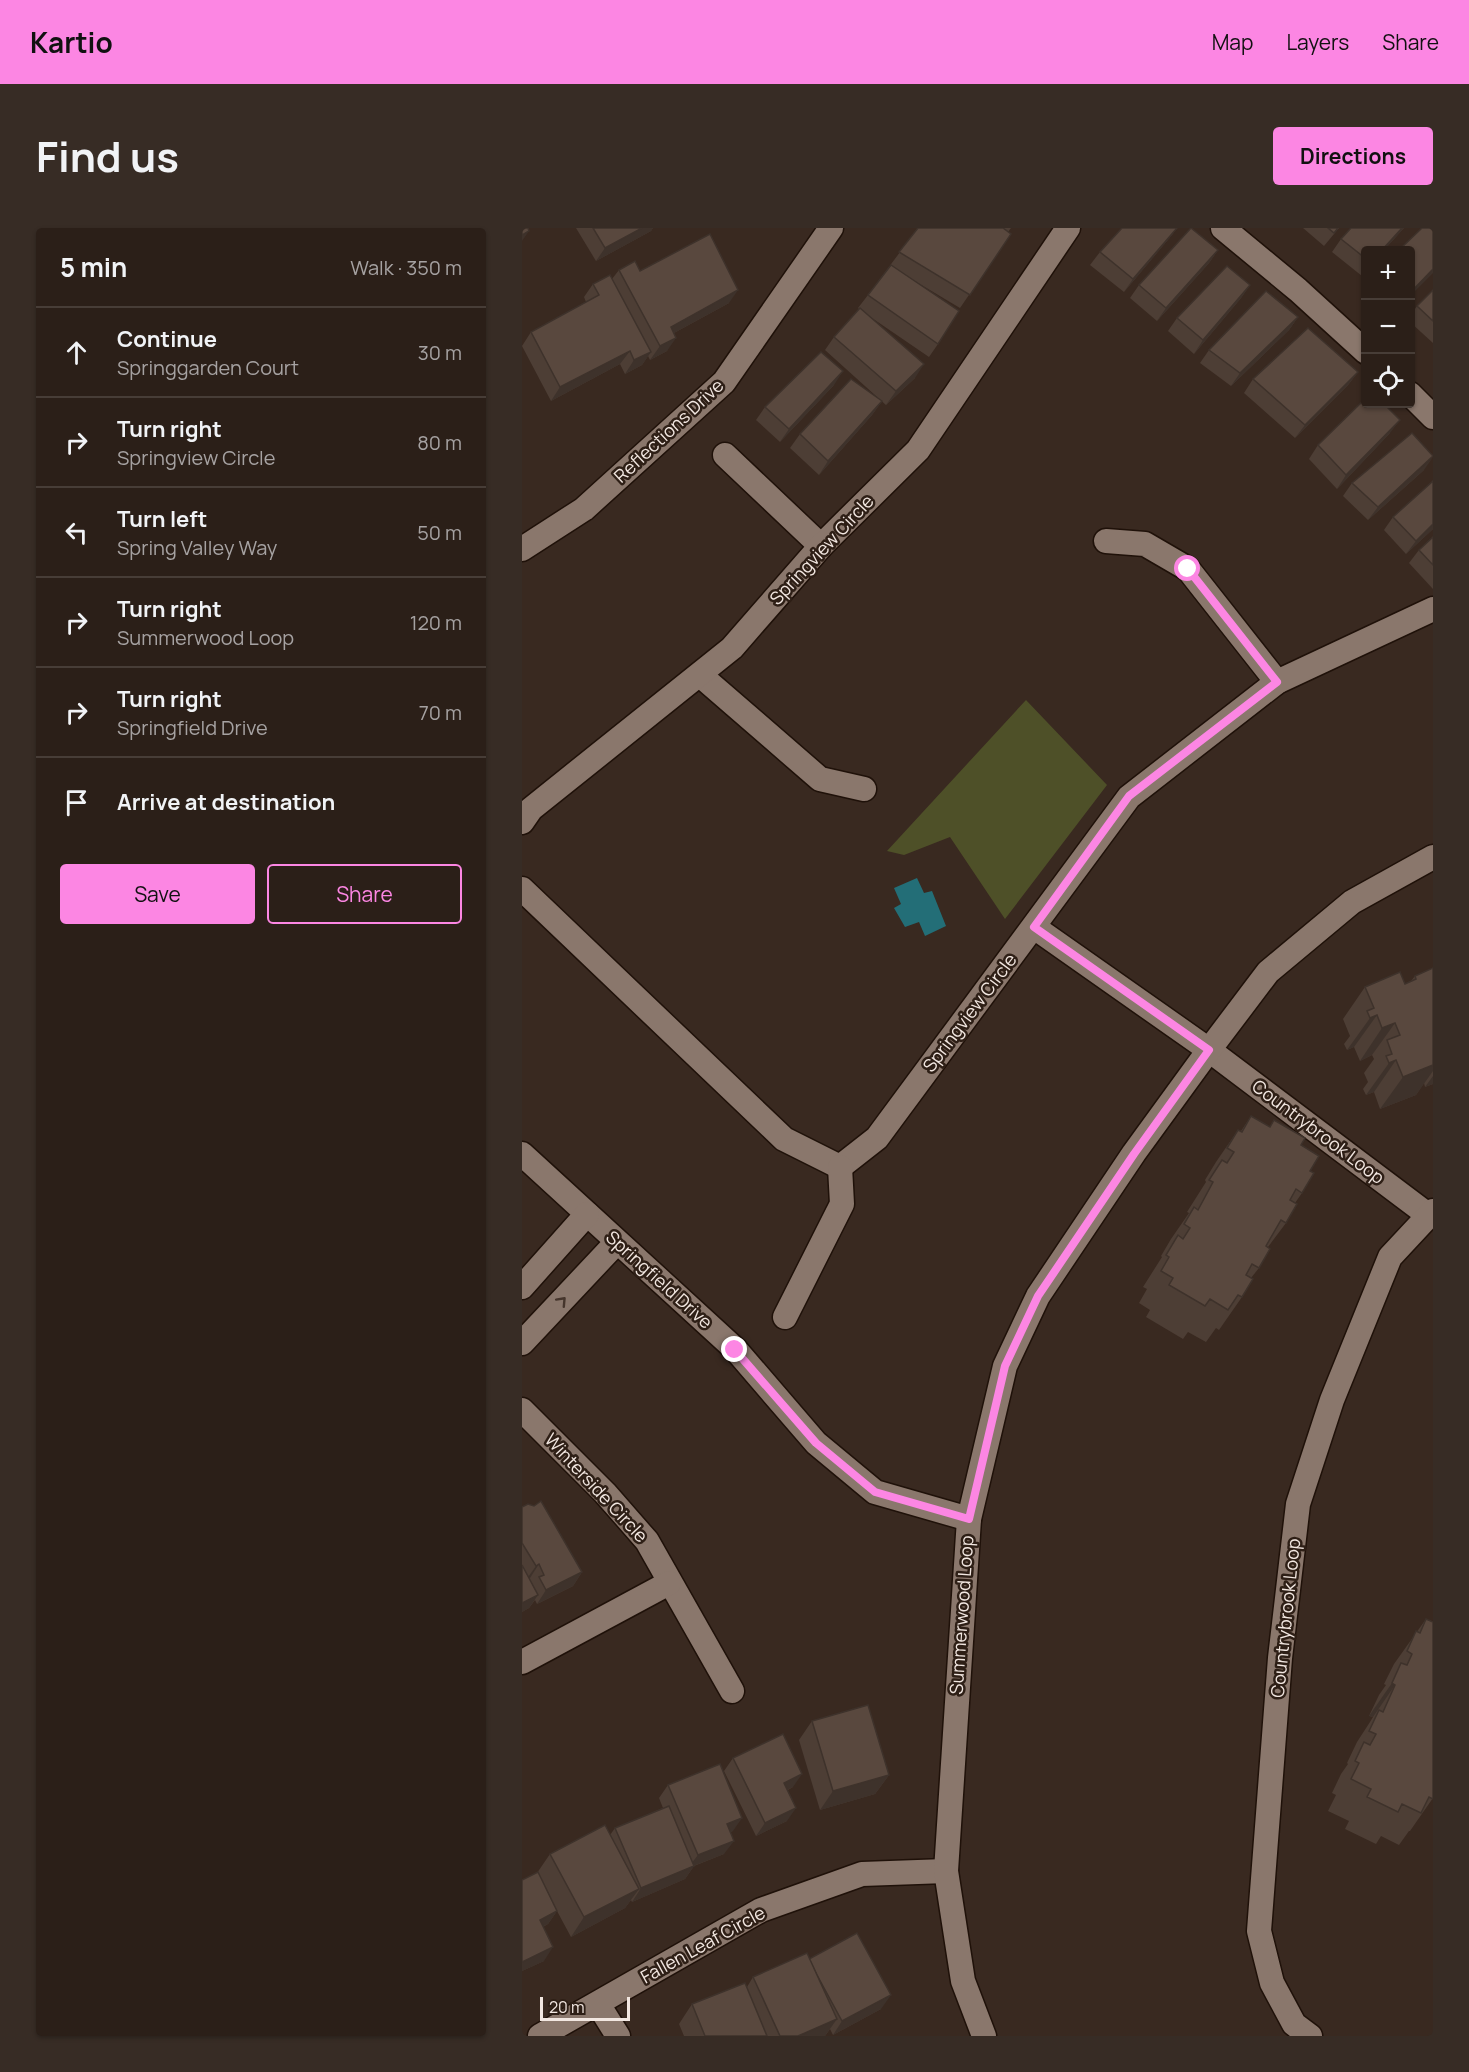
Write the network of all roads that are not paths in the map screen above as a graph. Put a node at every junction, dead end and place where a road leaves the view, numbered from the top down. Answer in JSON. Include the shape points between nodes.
{"nodes":[{"id":1,"x":831,"y":228,"type":"edge"},
{"id":2,"x":1068,"y":228,"type":"edge"},
{"id":3,"x":1223,"y":228,"type":"edge"},
{"id":4,"x":1361,"y":348,"type":"edge"},
{"id":5,"x":1415,"y":399,"type":"edge"},
{"id":6,"x":1433,"y":417,"type":"edge"},
{"id":7,"x":725,"y":455,"type":"dead end"},
{"id":8,"x":1106,"y":541,"type":"dead end"},
{"id":9,"x":821,"y":546,"type":"junction"},
{"id":10,"x":522,"y":549,"type":"edge"},
{"id":11,"x":1433,"y":609,"type":"edge"},
{"id":12,"x":700,"y":675,"type":"junction"},
{"id":13,"x":1277,"y":682,"type":"junction"},
{"id":14,"x":864,"y":789,"type":"dead end"},
{"id":15,"x":522,"y":822,"type":"edge"},
{"id":16,"x":1433,"y":856,"type":"edge"},
{"id":17,"x":522,"y":889,"type":"edge"},
{"id":18,"x":1034,"y":927,"type":"junction"},
{"id":19,"x":1209,"y":1050,"type":"junction"},
{"id":20,"x":522,"y":1154,"type":"edge"},
{"id":21,"x":840,"y":1167,"type":"junction"},
{"id":22,"x":1430,"y":1213,"type":"edge"},
{"id":23,"x":587,"y":1214,"type":"junction"},
{"id":24,"x":617,"y":1242,"type":"junction"},
{"id":25,"x":522,"y":1287,"type":"edge"},
{"id":26,"x":785,"y":1317,"type":"dead end"},
{"id":27,"x":522,"y":1343,"type":"edge"},
{"id":28,"x":522,"y":1410,"type":"edge"},
{"id":29,"x":969,"y":1519,"type":"junction"},
{"id":30,"x":669,"y":1583,"type":"junction"},
{"id":31,"x":522,"y":1662,"type":"edge"},
{"id":32,"x":732,"y":1691,"type":"dead end"},
{"id":33,"x":946,"y":1871,"type":"junction"},
{"id":34,"x":598,"y":2004,"type":"junction"},
{"id":35,"x":540,"y":2036,"type":"edge"},
{"id":36,"x":618,"y":2036,"type":"edge"},
{"id":37,"x":984,"y":2036,"type":"edge"},
{"id":38,"x":1310,"y":2036,"type":"edge"}],
"edges":[{"from":1,"to":10,"type":"street","name":"Reflections Drive","via":[[724,382],[584,509]]},
{"from":2,"to":9,"type":"street","name":"Springview Circle","via":[[918,450]]},
{"from":3,"to":4,"type":"street"},
{"from":5,"to":6,"type":"street"},
{"from":7,"to":9,"type":"street"},
{"from":8,"to":13,"type":"street","via":[[1145,544],[1188,569]]},
{"from":9,"to":12,"type":"street","name":"Springview Circle","via":[[732,648]]},
{"from":11,"to":13,"type":"street","name":"Springview Circle"},
{"from":12,"to":14,"type":"street","via":[[820,779]]},
{"from":12,"to":15,"type":"street","name":"Springview Circle","via":[[531,809]]},
{"from":13,"to":18,"type":"street","name":"Springview Circle","via":[[1129,796]]},
{"from":16,"to":19,"type":"street","name":"Summerwood Loop","via":[[1352,902],[1268,972]]},
{"from":17,"to":21,"type":"street","via":[[784,1139]]},
{"from":18,"to":19,"type":"street","name":"Countrybrook Loop"},
{"from":18,"to":21,"type":"street","name":"Springview Circle","via":[[877,1138]]},
{"from":19,"to":22,"type":"street","name":"Countrybrook Loop"},
{"from":19,"to":29,"type":"street","name":"Summerwood Loop","via":[[1038,1296],[1005,1366]]},
{"from":20,"to":23,"type":"street","name":"Springfield Drive"},
{"from":21,"to":26,"type":"street","via":[[842,1204]]},
{"from":22,"to":38,"type":"street","name":"Countrybrook Loop","via":[[1390,1257],[1332,1400],[1298,1504],[1279,1669],[1259,1931],[1272,1983],[1294,2024]]},
{"from":23,"to":24,"type":"street","name":"Springfield Drive"},
{"from":23,"to":25,"type":"street"},
{"from":27,"to":24,"type":"street","one_way":true},
{"from":24,"to":29,"type":"street","name":"Springfield Drive","via":[[735,1350],[816,1443],[875,1492]]},
{"from":28,"to":30,"type":"street","name":"Winterside Circle","via":[[647,1541]]},
{"from":29,"to":33,"type":"street","name":"Summerwood Loop"},
{"from":30,"to":31,"type":"street"},
{"from":30,"to":32,"type":"street","name":"Winterside Circle"},
{"from":33,"to":34,"type":"street","name":"Fallen Leaf Circle","via":[[862,1874],[761,1910]]},
{"from":33,"to":37,"type":"street","name":"Summerwood Loop","via":[[963,1981]]},
{"from":34,"to":35,"type":"street","name":"Fallen Leaf Circle"},
{"from":34,"to":36,"type":"street"}]}
